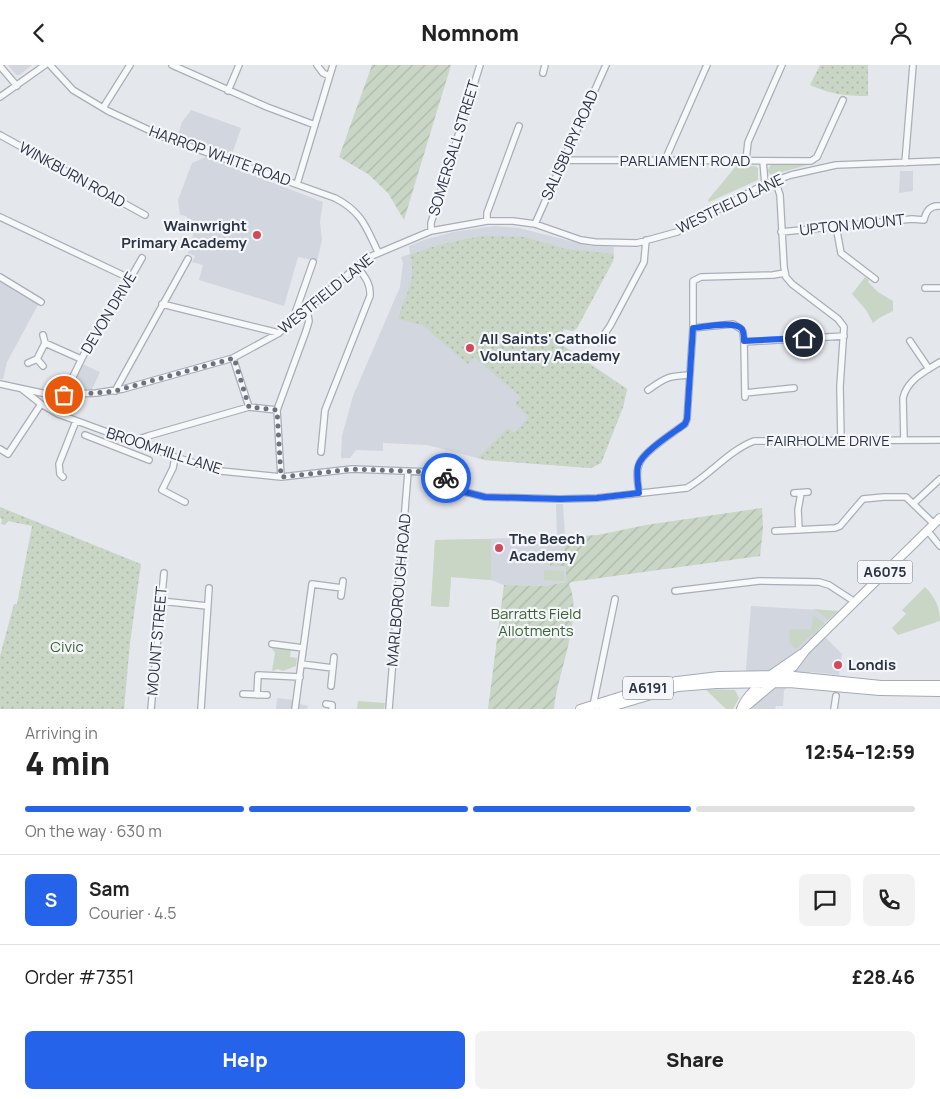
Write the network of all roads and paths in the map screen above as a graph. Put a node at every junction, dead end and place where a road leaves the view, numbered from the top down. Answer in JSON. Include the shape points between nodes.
{"nodes":[{"id":1,"x":45,"y":65,"type":"edge"},
{"id":2,"x":50,"y":65,"type":"edge"},
{"id":3,"x":130,"y":65,"type":"edge"},
{"id":4,"x":172,"y":65,"type":"edge"},
{"id":5,"x":239,"y":65,"type":"edge"},
{"id":6,"x":317,"y":65,"type":"edge"},
{"id":7,"x":332,"y":65,"type":"edge"},
{"id":8,"x":480,"y":65,"type":"edge"},
{"id":9,"x":545,"y":65,"type":"edge"},
{"id":10,"x":606,"y":65,"type":"edge"},
{"id":11,"x":707,"y":65,"type":"edge"},
{"id":12,"x":782,"y":65,"type":"edge"},
{"id":13,"x":913,"y":65,"type":"edge"},
{"id":14,"x":0,"y":66,"type":"edge"},
{"id":15,"x":543,"y":73,"type":"dead end"},
{"id":16,"x":329,"y":76,"type":"junction"},
{"id":17,"x":17,"y":86,"type":"junction"},
{"id":18,"x":228,"y":91,"type":"junction"},
{"id":19,"x":0,"y":97,"type":"edge"},
{"id":20,"x":843,"y":100,"type":"dead end"},
{"id":21,"x":103,"y":108,"type":"junction"},
{"id":22,"x":315,"y":125,"type":"junction"},
{"id":23,"x":519,"y":126,"type":"dead end"},
{"id":24,"x":0,"y":135,"type":"edge"},
{"id":25,"x":563,"y":160,"type":"junction"},
{"id":26,"x":665,"y":160,"type":"junction"},
{"id":27,"x":746,"y":160,"type":"junction"},
{"id":28,"x":763,"y":161,"type":"junction"},
{"id":29,"x":940,"y":161,"type":"edge"},
{"id":30,"x":905,"y":163,"type":"junction"},
{"id":31,"x":775,"y":180,"type":"junction"},
{"id":32,"x":297,"y":184,"type":"junction"},
{"id":33,"x":766,"y":184,"type":"junction"},
{"id":34,"x":940,"y":205,"type":"edge"},
{"id":35,"x":145,"y":215,"type":"dead end"},
{"id":36,"x":0,"y":217,"type":"edge"},
{"id":37,"x":487,"y":221,"type":"junction"},
{"id":38,"x":535,"y":225,"type":"junction"},
{"id":39,"x":836,"y":226,"type":"junction"},
{"id":40,"x":431,"y":231,"type":"junction"},
{"id":41,"x":781,"y":232,"type":"junction"},
{"id":42,"x":646,"y":241,"type":"junction"},
{"id":43,"x":378,"y":252,"type":"junction"},
{"id":44,"x":142,"y":258,"type":"dead end"},
{"id":45,"x":188,"y":259,"type":"dead end"},
{"id":46,"x":313,"y":262,"type":"dead end"},
{"id":47,"x":357,"y":267,"type":"junction"},
{"id":48,"x":785,"y":273,"type":"junction"},
{"id":49,"x":0,"y":277,"type":"edge"},
{"id":50,"x":131,"y":279,"type":"junction"},
{"id":51,"x":875,"y":279,"type":"dead end"},
{"id":52,"x":925,"y":288,"type":"dead end"},
{"id":53,"x":940,"y":289,"type":"edge"},
{"id":54,"x":42,"y":302,"type":"dead end"},
{"id":55,"x":162,"y":304,"type":"junction"},
{"id":56,"x":307,"y":310,"type":"junction"},
{"id":57,"x":291,"y":323,"type":"junction"},
{"id":58,"x":693,"y":328,"type":"junction"},
{"id":59,"x":278,"y":333,"type":"junction"},
{"id":60,"x":42,"y":335,"type":"dead end"},
{"id":61,"x":844,"y":336,"type":"junction"},
{"id":62,"x":744,"y":341,"type":"junction"},
{"id":63,"x":910,"y":341,"type":"dead end"},
{"id":64,"x":599,"y":342,"type":"dead end"},
{"id":65,"x":45,"y":343,"type":"junction"},
{"id":66,"x":234,"y":358,"type":"junction"},
{"id":67,"x":37,"y":359,"type":"junction"},
{"id":68,"x":81,"y":359,"type":"junction"},
{"id":69,"x":940,"y":362,"type":"edge"},
{"id":70,"x":28,"y":363,"type":"dead end"},
{"id":71,"x":43,"y":366,"type":"dead end"},
{"id":72,"x":929,"y":369,"type":"junction"},
{"id":73,"x":690,"y":375,"type":"junction"},
{"id":74,"x":0,"y":384,"type":"edge"},
{"id":75,"x":21,"y":388,"type":"junction"},
{"id":76,"x":794,"y":389,"type":"dead end"},
{"id":77,"x":648,"y":390,"type":"dead end"},
{"id":78,"x":115,"y":391,"type":"junction"},
{"id":79,"x":51,"y":395,"type":"junction"},
{"id":80,"x":64,"y":395,"type":"junction"},
{"id":81,"x":41,"y":404,"type":"junction"},
{"id":82,"x":249,"y":407,"type":"junction"},
{"id":83,"x":48,"y":408,"type":"junction"},
{"id":84,"x":277,"y":410,"type":"junction"},
{"id":85,"x":76,"y":421,"type":"junction"},
{"id":86,"x":106,"y":432,"type":"junction"},
{"id":87,"x":85,"y":435,"type":"dead end"},
{"id":88,"x":904,"y":440,"type":"junction"},
{"id":89,"x":940,"y":440,"type":"edge"},
{"id":90,"x":841,"y":441,"type":"junction"},
{"id":91,"x":102,"y":442,"type":"junction"},
{"id":92,"x":138,"y":443,"type":"junction"},
{"id":93,"x":145,"y":446,"type":"junction"},
{"id":94,"x":0,"y":449,"type":"edge"},
{"id":95,"x":321,"y":452,"type":"dead end"},
{"id":96,"x":141,"y":457,"type":"junction"},
{"id":97,"x":175,"y":457,"type":"junction"},
{"id":98,"x":149,"y":461,"type":"dead end"},
{"id":99,"x":408,"y":472,"type":"junction"},
{"id":100,"x":63,"y":477,"type":"dead end"},
{"id":101,"x":281,"y":477,"type":"junction"},
{"id":102,"x":940,"y":479,"type":"edge"},
{"id":103,"x":639,"y":493,"type":"junction"},
{"id":104,"x":794,"y":493,"type":"dead end"},
{"id":105,"x":184,"y":502,"type":"dead end"},
{"id":106,"x":914,"y":503,"type":"junction"},
{"id":107,"x":937,"y":521,"type":"edge"},
{"id":108,"x":798,"y":530,"type":"junction"},
{"id":109,"x":927,"y":530,"type":"junction"},
{"id":110,"x":775,"y":531,"type":"dead end"},
{"id":111,"x":940,"y":546,"type":"edge"},
{"id":112,"x":164,"y":573,"type":"dead end"},
{"id":113,"x":343,"y":581,"type":"dead end"},
{"id":114,"x":342,"y":588,"type":"junction"},
{"id":115,"x":208,"y":589,"type":"dead end"},
{"id":116,"x":675,"y":591,"type":"dead end"},
{"id":117,"x":341,"y":596,"type":"dead end"},
{"id":118,"x":615,"y":599,"type":"dead end"},
{"id":119,"x":161,"y":601,"type":"junction"},
{"id":120,"x":854,"y":602,"type":"junction"},
{"id":121,"x":208,"y":606,"type":"junction"},
{"id":122,"x":272,"y":644,"type":"dead end"},
{"id":123,"x":303,"y":648,"type":"junction"},
{"id":124,"x":805,"y":651,"type":"junction"},
{"id":125,"x":334,"y":657,"type":"dead end"},
{"id":126,"x":800,"y":659,"type":"junction"},
{"id":127,"x":301,"y":664,"type":"junction"},
{"id":128,"x":333,"y":668,"type":"junction"},
{"id":129,"x":784,"y":675,"type":"junction"},
{"id":130,"x":300,"y":677,"type":"junction"},
{"id":131,"x":809,"y":678,"type":"junction"},
{"id":132,"x":772,"y":679,"type":"junction"},
{"id":133,"x":735,"y":683,"type":"junction"},
{"id":134,"x":761,"y":684,"type":"junction"},
{"id":135,"x":940,"y":685,"type":"edge"},
{"id":136,"x":331,"y":686,"type":"dead end"},
{"id":137,"x":940,"y":692,"type":"edge"},
{"id":138,"x":242,"y":693,"type":"dead end"},
{"id":139,"x":257,"y":695,"type":"junction"},
{"id":140,"x":267,"y":695,"type":"dead end"},
{"id":141,"x":836,"y":696,"type":"dead end"},
{"id":142,"x":326,"y":704,"type":"dead end"},
{"id":143,"x":743,"y":706,"type":"edge"},
{"id":144,"x":597,"y":707,"type":"edge"},
{"id":145,"x":151,"y":709,"type":"edge"},
{"id":146,"x":201,"y":709,"type":"edge"},
{"id":147,"x":295,"y":709,"type":"edge"},
{"id":148,"x":332,"y":709,"type":"edge"},
{"id":149,"x":389,"y":709,"type":"edge"},
{"id":150,"x":580,"y":709,"type":"edge"},
{"id":151,"x":604,"y":709,"type":"edge"},
{"id":152,"x":834,"y":709,"type":"edge"}],
"edges":[{"from":1,"to":17,"type":"street"},
{"from":2,"to":21,"type":"street","name":"HARROP WHITE ROAD","via":[[73,91]]},
{"from":3,"to":21,"type":"street"},
{"from":4,"to":18,"type":"street"},
{"from":5,"to":18,"type":"street"},
{"from":6,"to":16,"type":"street"},
{"from":7,"to":16,"type":"street"},
{"from":8,"to":40,"type":"street","name":"SOMERSALL STREET"},
{"from":9,"to":15,"type":"street"},
{"from":10,"to":25,"type":"street","name":"SALISBURY ROAD"},
{"from":11,"to":26,"type":"street"},
{"from":12,"to":27,"type":"street","via":[[748,142]]},
{"from":13,"to":30,"type":"street"},
{"from":14,"to":17,"type":"street"},
{"from":16,"to":22,"type":"street"},
{"from":17,"to":19,"type":"street"},
{"from":18,"to":22,"type":"street"},
{"from":20,"to":28,"type":"street","name":"PARLIAMENT ROAD","via":[[817,157],[811,161]]},
{"from":21,"to":32,"type":"street","name":"HARROP WHITE ROAD","via":[[166,138]]},
{"from":22,"to":32,"type":"street"},
{"from":23,"to":37,"type":"street","via":[[487,213]]},
{"from":24,"to":35,"type":"street","name":"WINKBURN ROAD"},
{"from":25,"to":26,"type":"street","name":"PARLIAMENT ROAD"},
{"from":25,"to":38,"type":"street","name":"SALISBURY ROAD"},
{"from":26,"to":27,"type":"street","name":"PARLIAMENT ROAD"},
{"from":27,"to":28,"type":"street","name":"PARLIAMENT ROAD"},
{"from":28,"to":33,"type":"street"},
{"from":29,"to":30,"type":"street","name":"WESTFIELD LANE"},
{"from":30,"to":31,"type":"street","name":"WESTFIELD LANE","via":[[836,165]]},
{"from":31,"to":33,"type":"street","name":"WESTFIELD LANE"},
{"from":31,"to":41,"type":"street","via":[[780,195]]},
{"from":32,"to":43,"type":"street","name":"HARROP WHITE ROAD","via":[[336,198],[355,209]]},
{"from":33,"to":42,"type":"street","name":"WESTFIELD LANE","via":[[676,231]]},
{"from":34,"to":39,"type":"street","name":"UPTON MOUNT","via":[[930,207],[924,220]]},
{"from":36,"to":50,"type":"street"},
{"from":37,"to":38,"type":"street","name":"WESTFIELD LANE"},
{"from":37,"to":40,"type":"street","name":"WESTFIELD LANE"},
{"from":38,"to":42,"type":"street","name":"WESTFIELD LANE","via":[[595,242]]},
{"from":39,"to":41,"type":"street","name":"UPTON MOUNT"},
{"from":39,"to":51,"type":"street","via":[[841,253]]},
{"from":40,"to":43,"type":"street","name":"WESTFIELD LANE"},
{"from":41,"to":48,"type":"street"},
{"from":42,"to":64,"type":"street","via":[[644,261]]},
{"from":43,"to":47,"type":"street","name":"WESTFIELD LANE"},
{"from":44,"to":50,"type":"street","name":"DEVON DRIVE"},
{"from":45,"to":55,"type":"street"},
{"from":46,"to":57,"type":"street"},
{"from":47,"to":56,"type":"street","name":"WESTFIELD LANE"},
{"from":47,"to":95,"type":"street","via":[[368,281],[370,296],[325,410]]},
{"from":48,"to":58,"type":"street","via":[[696,278],[692,286]]},
{"from":48,"to":61,"type":"street","via":[[792,284],[842,323]]},
{"from":49,"to":54,"type":"street"},
{"from":50,"to":68,"type":"street","name":"DEVON DRIVE"},
{"from":52,"to":53,"type":"street"},
{"from":55,"to":59,"type":"street"},
{"from":55,"to":78,"type":"street"},
{"from":56,"to":57,"type":"street","name":"WESTFIELD LANE"},
{"from":56,"to":84,"type":"street","via":[[309,321],[306,331]]},
{"from":57,"to":59,"type":"street","name":"WESTFIELD LANE"},
{"from":58,"to":62,"type":"street","via":[[733,324],[743,332]]},
{"from":58,"to":73,"type":"street"},
{"from":59,"to":66,"type":"street","name":"WESTFIELD LANE"},
{"from":60,"to":65,"type":"street"},
{"from":61,"to":62,"type":"street"},
{"from":61,"to":90,"type":"street","via":[[840,386]]},
{"from":62,"to":76,"type":"street","via":[[745,395]]},
{"from":63,"to":72,"type":"street"},
{"from":65,"to":67,"type":"street"},
{"from":65,"to":68,"type":"street"},
{"from":66,"to":78,"type":"street","name":"WESTFIELD LANE"},
{"from":66,"to":82,"type":"street"},
{"from":67,"to":70,"type":"street"},
{"from":67,"to":71,"type":"street"},
{"from":68,"to":80,"type":"street","name":"DEVON DRIVE"},
{"from":69,"to":72,"type":"street"},
{"from":72,"to":88,"type":"street","via":[[907,385],[904,391]]},
{"from":73,"to":77,"type":"street","via":[[670,376]]},
{"from":73,"to":103,"type":"street","via":[[685,424],[639,463]]},
{"from":74,"to":75,"type":"street","name":"WESTFIELD LANE"},
{"from":75,"to":79,"type":"street","name":"WESTFIELD LANE"},
{"from":75,"to":81,"type":"street","name":"BROOMHILL LANE"},
{"from":78,"to":80,"type":"street","name":"WESTFIELD LANE"},
{"from":79,"to":80,"type":"street","name":"WESTFIELD LANE"},
{"from":79,"to":83,"type":"street"},
{"from":81,"to":83,"type":"street","name":"BROOMHILL LANE"},
{"from":81,"to":94,"type":"street","via":[[8,454]]},
{"from":82,"to":84,"type":"street"},
{"from":82,"to":92,"type":"street","via":[[142,438]]},
{"from":83,"to":85,"type":"street","name":"BROOMHILL LANE"},
{"from":84,"to":101,"type":"street"},
{"from":85,"to":86,"type":"street","name":"BROOMHILL LANE"},
{"from":85,"to":100,"type":"street","via":[[59,464]]},
{"from":86,"to":91,"type":"street"},
{"from":86,"to":92,"type":"street","name":"BROOMHILL LANE"},
{"from":87,"to":91,"type":"street"},
{"from":88,"to":89,"type":"street","name":"FAIRHOLME DRIVE"},
{"from":88,"to":90,"type":"street","name":"FAIRHOLME DRIVE"},
{"from":90,"to":103,"type":"street","name":"FAIRHOLME DRIVE","via":[[754,441],[741,446],[687,488]]},
{"from":91,"to":96,"type":"street"},
{"from":92,"to":93,"type":"street","name":"BROOMHILL LANE"},
{"from":93,"to":96,"type":"street"},
{"from":93,"to":97,"type":"street","name":"BROOMHILL LANE"},
{"from":96,"to":98,"type":"street"},
{"from":97,"to":101,"type":"street","name":"BROOMHILL LANE","via":[[221,471]]},
{"from":97,"to":105,"type":"street","via":[[162,490]]},
{"from":99,"to":101,"type":"street","name":"BROOMHILL LANE"},
{"from":99,"to":103,"type":"street","name":"FAIRHOLME DRIVE","via":[[445,476],[465,492],[485,497],[560,499]]},
{"from":99,"to":149,"type":"street","name":"MARLBOROUGH ROAD"},
{"from":102,"to":106,"type":"street"},
{"from":104,"to":108,"type":"street","via":[[805,492],[798,510]]},
{"from":106,"to":107,"type":"street"},
{"from":106,"to":108,"type":"street","via":[[902,496],[867,498],[840,526]]},
{"from":107,"to":109,"type":"main road","number":"A6075"},
{"from":108,"to":110,"type":"street"},
{"from":109,"to":111,"type":"street"},
{"from":109,"to":120,"type":"main road","number":"A6075"},
{"from":112,"to":119,"type":"street","name":"MOUNT STREET"},
{"from":113,"to":114,"type":"street"},
{"from":114,"to":117,"type":"street"},
{"from":114,"to":123,"type":"street","via":[[312,584]]},
{"from":115,"to":121,"type":"street"},
{"from":116,"to":120,"type":"street","via":[[759,581],[819,582]]},
{"from":118,"to":144,"type":"street","via":[[594,701]]},
{"from":119,"to":121,"type":"street"},
{"from":119,"to":145,"type":"street","name":"MOUNT STREET"},
{"from":120,"to":124,"type":"main road","number":"A6075"},
{"from":121,"to":146,"type":"street"},
{"from":122,"to":123,"type":"street"},
{"from":123,"to":127,"type":"street"},
{"from":124,"to":126,"type":"main road","number":"A6075"},
{"from":124,"to":132,"type":"main road","number":"A6075"},
{"from":125,"to":128,"type":"street"},
{"from":126,"to":129,"type":"main road","number":"A6075"},
{"from":126,"to":131,"type":"main road","via":[[799,670]]},
{"from":127,"to":128,"type":"street"},
{"from":127,"to":130,"type":"street"},
{"from":128,"to":136,"type":"street"},
{"from":129,"to":131,"type":"main road"},
{"from":129,"to":132,"type":"main road","number":"A6075"},
{"from":130,"to":139,"type":"street","via":[[258,675]]},
{"from":130,"to":147,"type":"street"},
{"from":131,"to":135,"type":"main road","via":[[881,685]]},
{"from":132,"to":134,"type":"main road","number":"A6191"},
{"from":132,"to":137,"type":"main road","number":"A6191","via":[[880,691]]},
{"from":132,"to":143,"type":"main road","number":"A6075"},
{"from":132,"to":144,"type":"main road","number":"A6191","via":[[719,676],[677,681]]},
{"from":133,"to":134,"type":"main road","number":"A6191"},
{"from":133,"to":143,"type":"main road","via":[[743,692]]},
{"from":133,"to":151,"type":"main road","number":"A6191","via":[[678,687]]},
{"from":134,"to":143,"type":"main road"},
{"from":138,"to":139,"type":"street"},
{"from":139,"to":140,"type":"street"},
{"from":141,"to":152,"type":"street"},
{"from":142,"to":148,"type":"street","via":[[332,705]]},
{"from":144,"to":150,"type":"main road","number":"A6191"}]}
